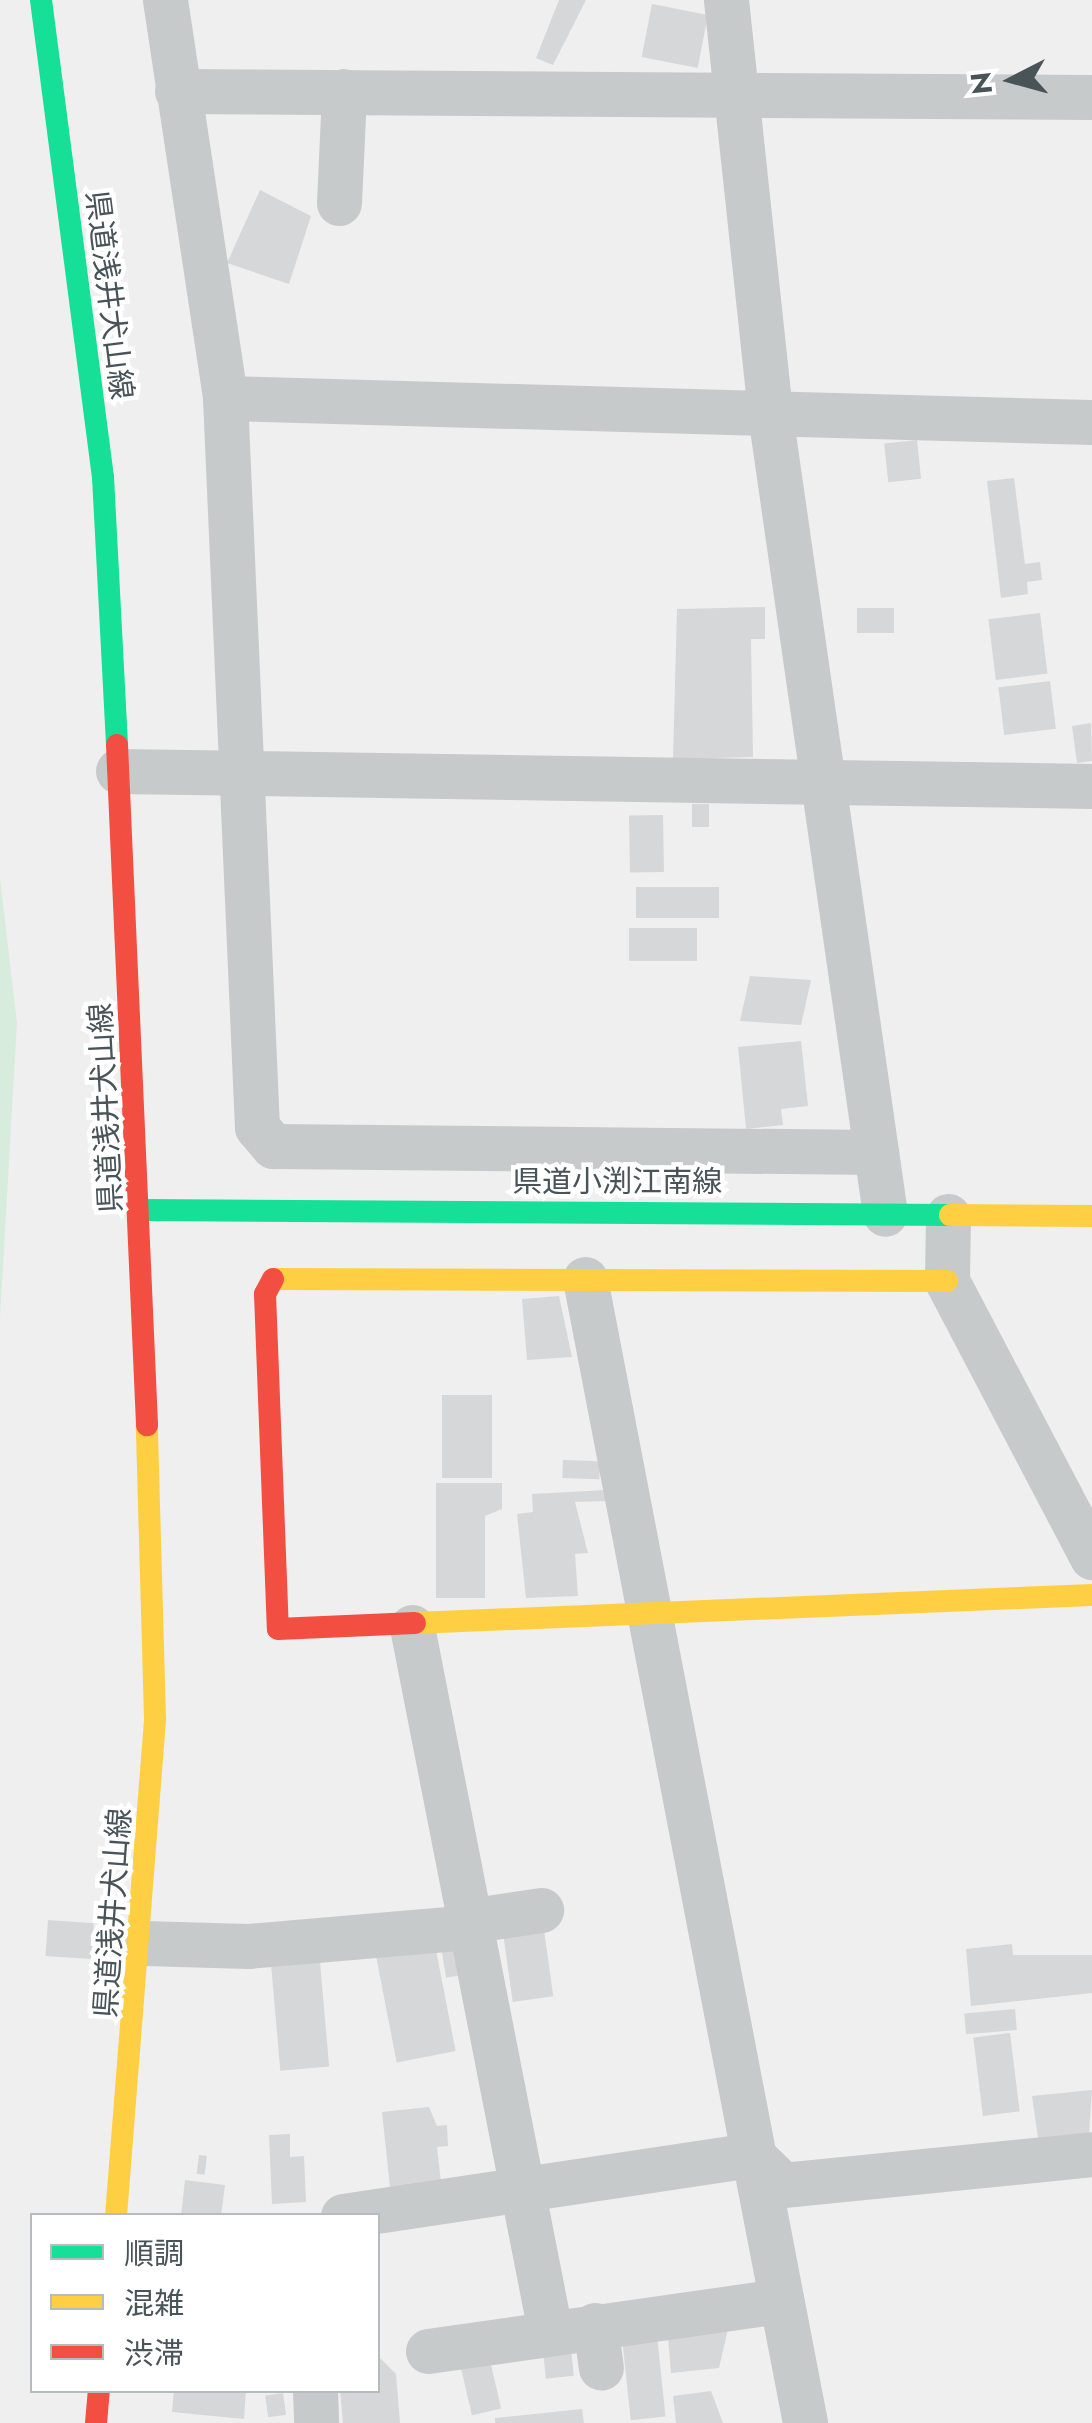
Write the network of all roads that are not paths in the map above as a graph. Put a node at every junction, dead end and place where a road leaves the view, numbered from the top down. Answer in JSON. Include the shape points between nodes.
{"nodes":[{"id":1,"x":41,"y":0,"type":"edge"},
{"id":2,"x":165,"y":0,"type":"edge"},
{"id":3,"x":726,"y":0,"type":"edge"},
{"id":4,"x":731,"y":90,"type":"junction"},
{"id":5,"x":177,"y":91,"type":"junction"},
{"id":6,"x":344,"y":91,"type":"junction"},
{"id":7,"x":1092,"y":98,"type":"edge"},
{"id":8,"x":339,"y":203,"type":"dead end"},
{"id":9,"x":225,"y":398,"type":"junction"},
{"id":10,"x":770,"y":414,"type":"junction"},
{"id":11,"x":1092,"y":422,"type":"edge"},
{"id":12,"x":118,"y":771,"type":"junction"},
{"id":13,"x":242,"y":774,"type":"junction"},
{"id":14,"x":824,"y":784,"type":"junction"},
{"id":15,"x":1092,"y":786,"type":"edge"},
{"id":16,"x":876,"y":1152,"type":"junction"},
{"id":17,"x":142,"y":1210,"type":"junction"},
{"id":18,"x":886,"y":1214,"type":"junction"},
{"id":19,"x":948,"y":1216,"type":"junction"},
{"id":20,"x":1092,"y":1216,"type":"edge"},
{"id":21,"x":585,"y":1279,"type":"junction"},
{"id":22,"x":947,"y":1281,"type":"junction"},
{"id":23,"x":1092,"y":1558,"type":"edge"},
{"id":24,"x":1092,"y":1595,"type":"edge"},
{"id":25,"x":652,"y":1617,"type":"junction"},
{"id":26,"x":412,"y":1627,"type":"junction"},
{"id":27,"x":541,"y":1910,"type":"dead end"},
{"id":28,"x":468,"y":1924,"type":"junction"},
{"id":29,"x":144,"y":1943,"type":"junction"},
{"id":30,"x":1092,"y":2154,"type":"edge"},
{"id":31,"x":752,"y":2155,"type":"junction"},
{"id":32,"x":522,"y":2189,"type":"junction"},
{"id":33,"x":116,"y":2213,"type":"edge"},
{"id":34,"x":363,"y":2213,"type":"edge"},
{"id":35,"x":781,"y":2301,"type":"junction"},
{"id":36,"x":550,"y":2331,"type":"junction"},
{"id":37,"x":428,"y":2351,"type":"dead end"},
{"id":38,"x":99,"y":2393,"type":"edge"},
{"id":39,"x":315,"y":2393,"type":"edge"},
{"id":40,"x":96,"y":2423,"type":"edge"},
{"id":41,"x":316,"y":2423,"type":"edge"},
{"id":42,"x":805,"y":2423,"type":"edge"}],
"edges":[{"from":1,"to":12,"type":"main road","name":"県道浅井犬山線","via":[[103,477]]},
{"from":2,"to":5,"type":"street"},
{"from":3,"to":4,"type":"street"},
{"from":4,"to":6,"type":"street"},
{"from":4,"to":7,"type":"street"},
{"from":4,"to":10,"type":"street"},
{"from":5,"to":6,"type":"street"},
{"from":5,"to":9,"type":"street"},
{"from":6,"to":8,"type":"street"},
{"from":9,"to":10,"type":"street"},
{"from":9,"to":13,"type":"street"},
{"from":10,"to":11,"type":"street"},
{"from":10,"to":14,"type":"street"},
{"from":12,"to":13,"type":"street"},
{"from":12,"to":17,"type":"main road","name":"県道浅井犬山線"},
{"from":13,"to":14,"type":"street"},
{"from":13,"to":16,"type":"street","via":[[258,1127],[272,1146]]},
{"from":14,"to":15,"type":"street"},
{"from":14,"to":16,"type":"street"},
{"from":16,"to":18,"type":"street"},
{"from":17,"to":18,"type":"main road","name":"県道小渕江南線"},
{"from":17,"to":29,"type":"main road","name":"県道浅井犬山線","via":[[155,1718]]},
{"from":18,"to":19,"type":"main road","name":"県道小渕江南線"},
{"from":19,"to":20,"type":"main road","name":"県道小渕江南線"},
{"from":19,"to":22,"type":"street"},
{"from":21,"to":22,"type":"main road"},
{"from":21,"to":25,"type":"street"},
{"from":21,"to":26,"type":"main road","via":[[276,1273],[264,1294],[278,1629]]},
{"from":22,"to":23,"type":"street"},
{"from":24,"to":25,"type":"main road"},
{"from":25,"to":26,"type":"main road"},
{"from":25,"to":31,"type":"street"},
{"from":26,"to":28,"type":"street"},
{"from":27,"to":28,"type":"street"},
{"from":28,"to":29,"type":"street","via":[[248,1946]]},
{"from":28,"to":32,"type":"street"},
{"from":29,"to":33,"type":"main road","name":"県道浅井犬山線"},
{"from":30,"to":31,"type":"street","via":[[783,2185]]},
{"from":31,"to":32,"type":"street"},
{"from":31,"to":35,"type":"street"},
{"from":32,"to":34,"type":"street"},
{"from":32,"to":36,"type":"street"},
{"from":35,"to":36,"type":"street","via":[[598,2347]]},
{"from":35,"to":42,"type":"street"},
{"from":36,"to":37,"type":"street"},
{"from":38,"to":40,"type":"main road"},
{"from":39,"to":41,"type":"street"}]}
